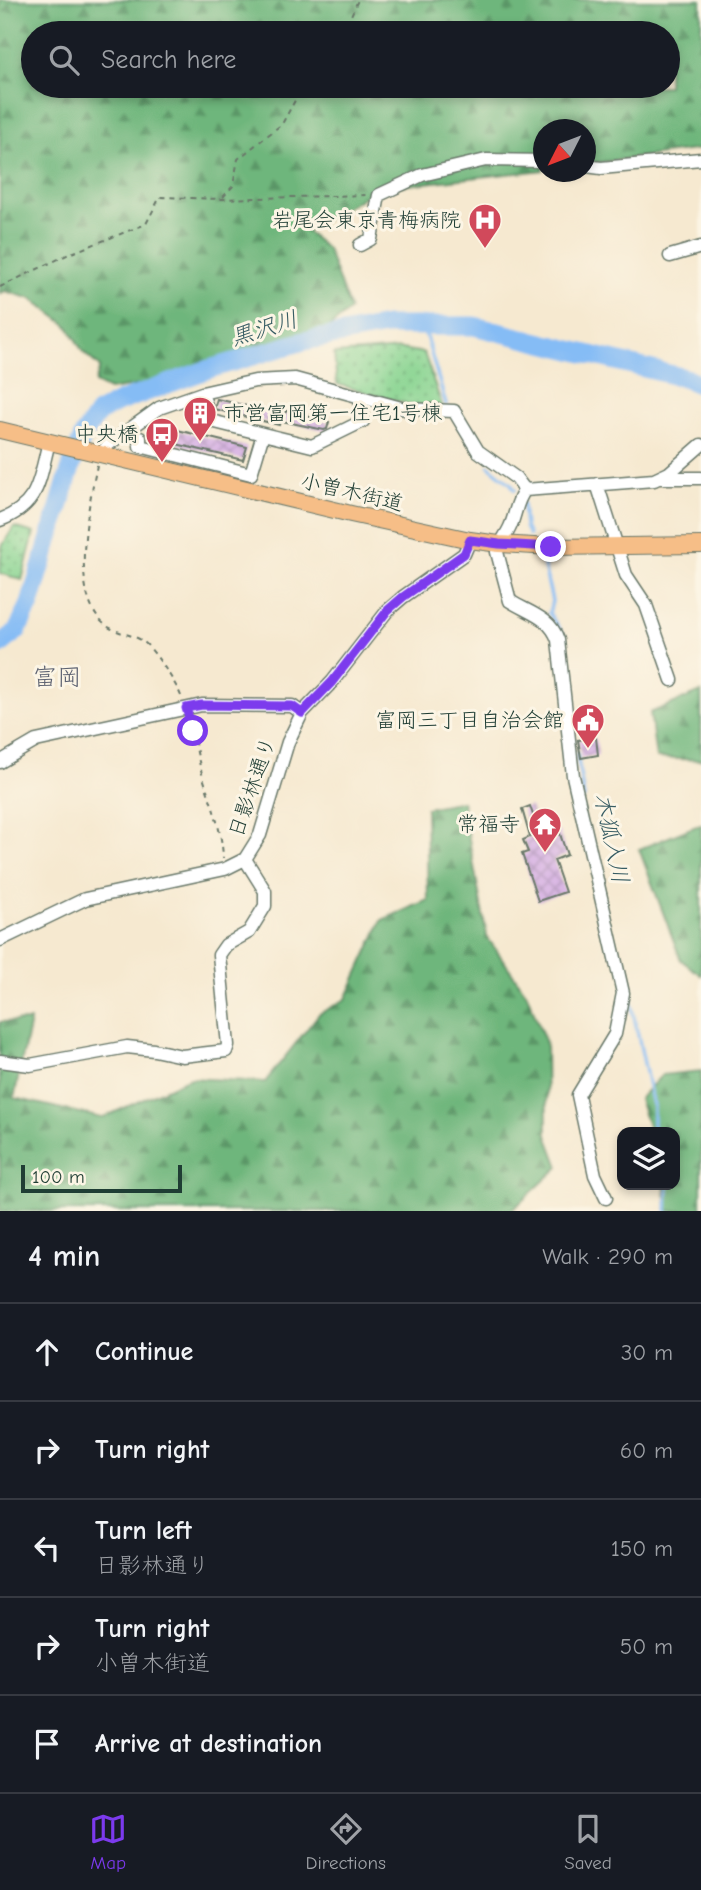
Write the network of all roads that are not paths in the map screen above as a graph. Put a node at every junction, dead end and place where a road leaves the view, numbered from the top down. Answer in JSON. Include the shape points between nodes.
{"nodes":[{"id":1,"x":701,"y":159,"type":"edge"},
{"id":2,"x":533,"y":161,"type":"edge"},
{"id":3,"x":596,"y":167,"type":"edge"},
{"id":4,"x":360,"y":246,"type":"dead end"},
{"id":5,"x":701,"y":247,"type":"edge"},
{"id":6,"x":670,"y":256,"type":"dead end"},
{"id":7,"x":202,"y":393,"type":"junction"},
{"id":8,"x":360,"y":398,"type":"junction"},
{"id":9,"x":0,"y":430,"type":"edge"},
{"id":10,"x":122,"y":434,"type":"junction"},
{"id":11,"x":263,"y":434,"type":"junction"},
{"id":12,"x":55,"y":443,"type":"junction"},
{"id":13,"x":701,"y":445,"type":"edge"},
{"id":14,"x":98,"y":453,"type":"junction"},
{"id":15,"x":660,"y":478,"type":"junction"},
{"id":16,"x":701,"y":478,"type":"edge"},
{"id":17,"x":597,"y":484,"type":"junction"},
{"id":18,"x":525,"y":490,"type":"junction"},
{"id":19,"x":0,"y":520,"type":"edge"},
{"id":20,"x":470,"y":540,"type":"junction"},
{"id":21,"x":499,"y":544,"type":"junction"},
{"id":22,"x":701,"y":545,"type":"edge"},
{"id":23,"x":617,"y":546,"type":"junction"},
{"id":24,"x":672,"y":680,"type":"dead end"},
{"id":25,"x":302,"y":713,"type":"junction"},
{"id":26,"x":0,"y":762,"type":"edge"},
{"id":27,"x":245,"y":859,"type":"junction"},
{"id":28,"x":0,"y":940,"type":"edge"},
{"id":29,"x":0,"y":1060,"type":"edge"},
{"id":30,"x":606,"y":1198,"type":"dead end"}],
"edges":[{"from":1,"to":3,"type":"street"},
{"from":2,"to":4,"type":"street","via":[[486,160],[422,175],[379,195],[371,239]]},
{"from":5,"to":6,"type":"street"},
{"from":7,"to":8,"type":"street","via":[[255,381],[295,379]]},
{"from":7,"to":10,"type":"street","via":[[159,408]]},
{"from":7,"to":11,"type":"street","via":[[204,419]]},
{"from":8,"to":11,"type":"street","via":[[363,421],[312,446]]},
{"from":8,"to":18,"type":"street","via":[[405,410],[454,411],[478,451]]},
{"from":9,"to":12,"type":"main road","name":"小曽木街道"},
{"from":10,"to":11,"type":"street","via":[[140,438],[140,446],[251,474]]},
{"from":10,"to":14,"type":"street"},
{"from":12,"to":14,"type":"main road","name":"小曽木街道"},
{"from":12,"to":19,"type":"street","via":[[29,503]]},
{"from":13,"to":15,"type":"street"},
{"from":14,"to":20,"type":"main road","name":"小曽木街道"},
{"from":15,"to":16,"type":"street"},
{"from":15,"to":17,"type":"street"},
{"from":17,"to":18,"type":"street"},
{"from":17,"to":23,"type":"street"},
{"from":18,"to":21,"type":"street"},
{"from":20,"to":21,"type":"main road","name":"小曽木街道"},
{"from":20,"to":25,"type":"street","name":"日影林通り","via":[[464,554],[388,610]]},
{"from":21,"to":23,"type":"main road","name":"小曽木街道"},
{"from":21,"to":30,"type":"street","via":[[499,563],[510,601],[545,620],[558,640],[573,776],[622,993],[615,1034],[578,1095],[595,1175]]},
{"from":22,"to":23,"type":"main road","name":"小曽木街道"},
{"from":23,"to":24,"type":"street","via":[[626,575],[646,605]]},
{"from":25,"to":26,"type":"street","via":[[292,706],[202,705],[36,741]]},
{"from":25,"to":27,"type":"street","name":"日影林通り","via":[[288,742],[260,835]]},
{"from":27,"to":28,"type":"street","name":"日影林通り","via":[[221,869],[85,899]]},
{"from":27,"to":29,"type":"street","via":[[267,898],[256,924],[219,955],[226,1051],[181,1056],[127,1047],[30,1065]]}]}
